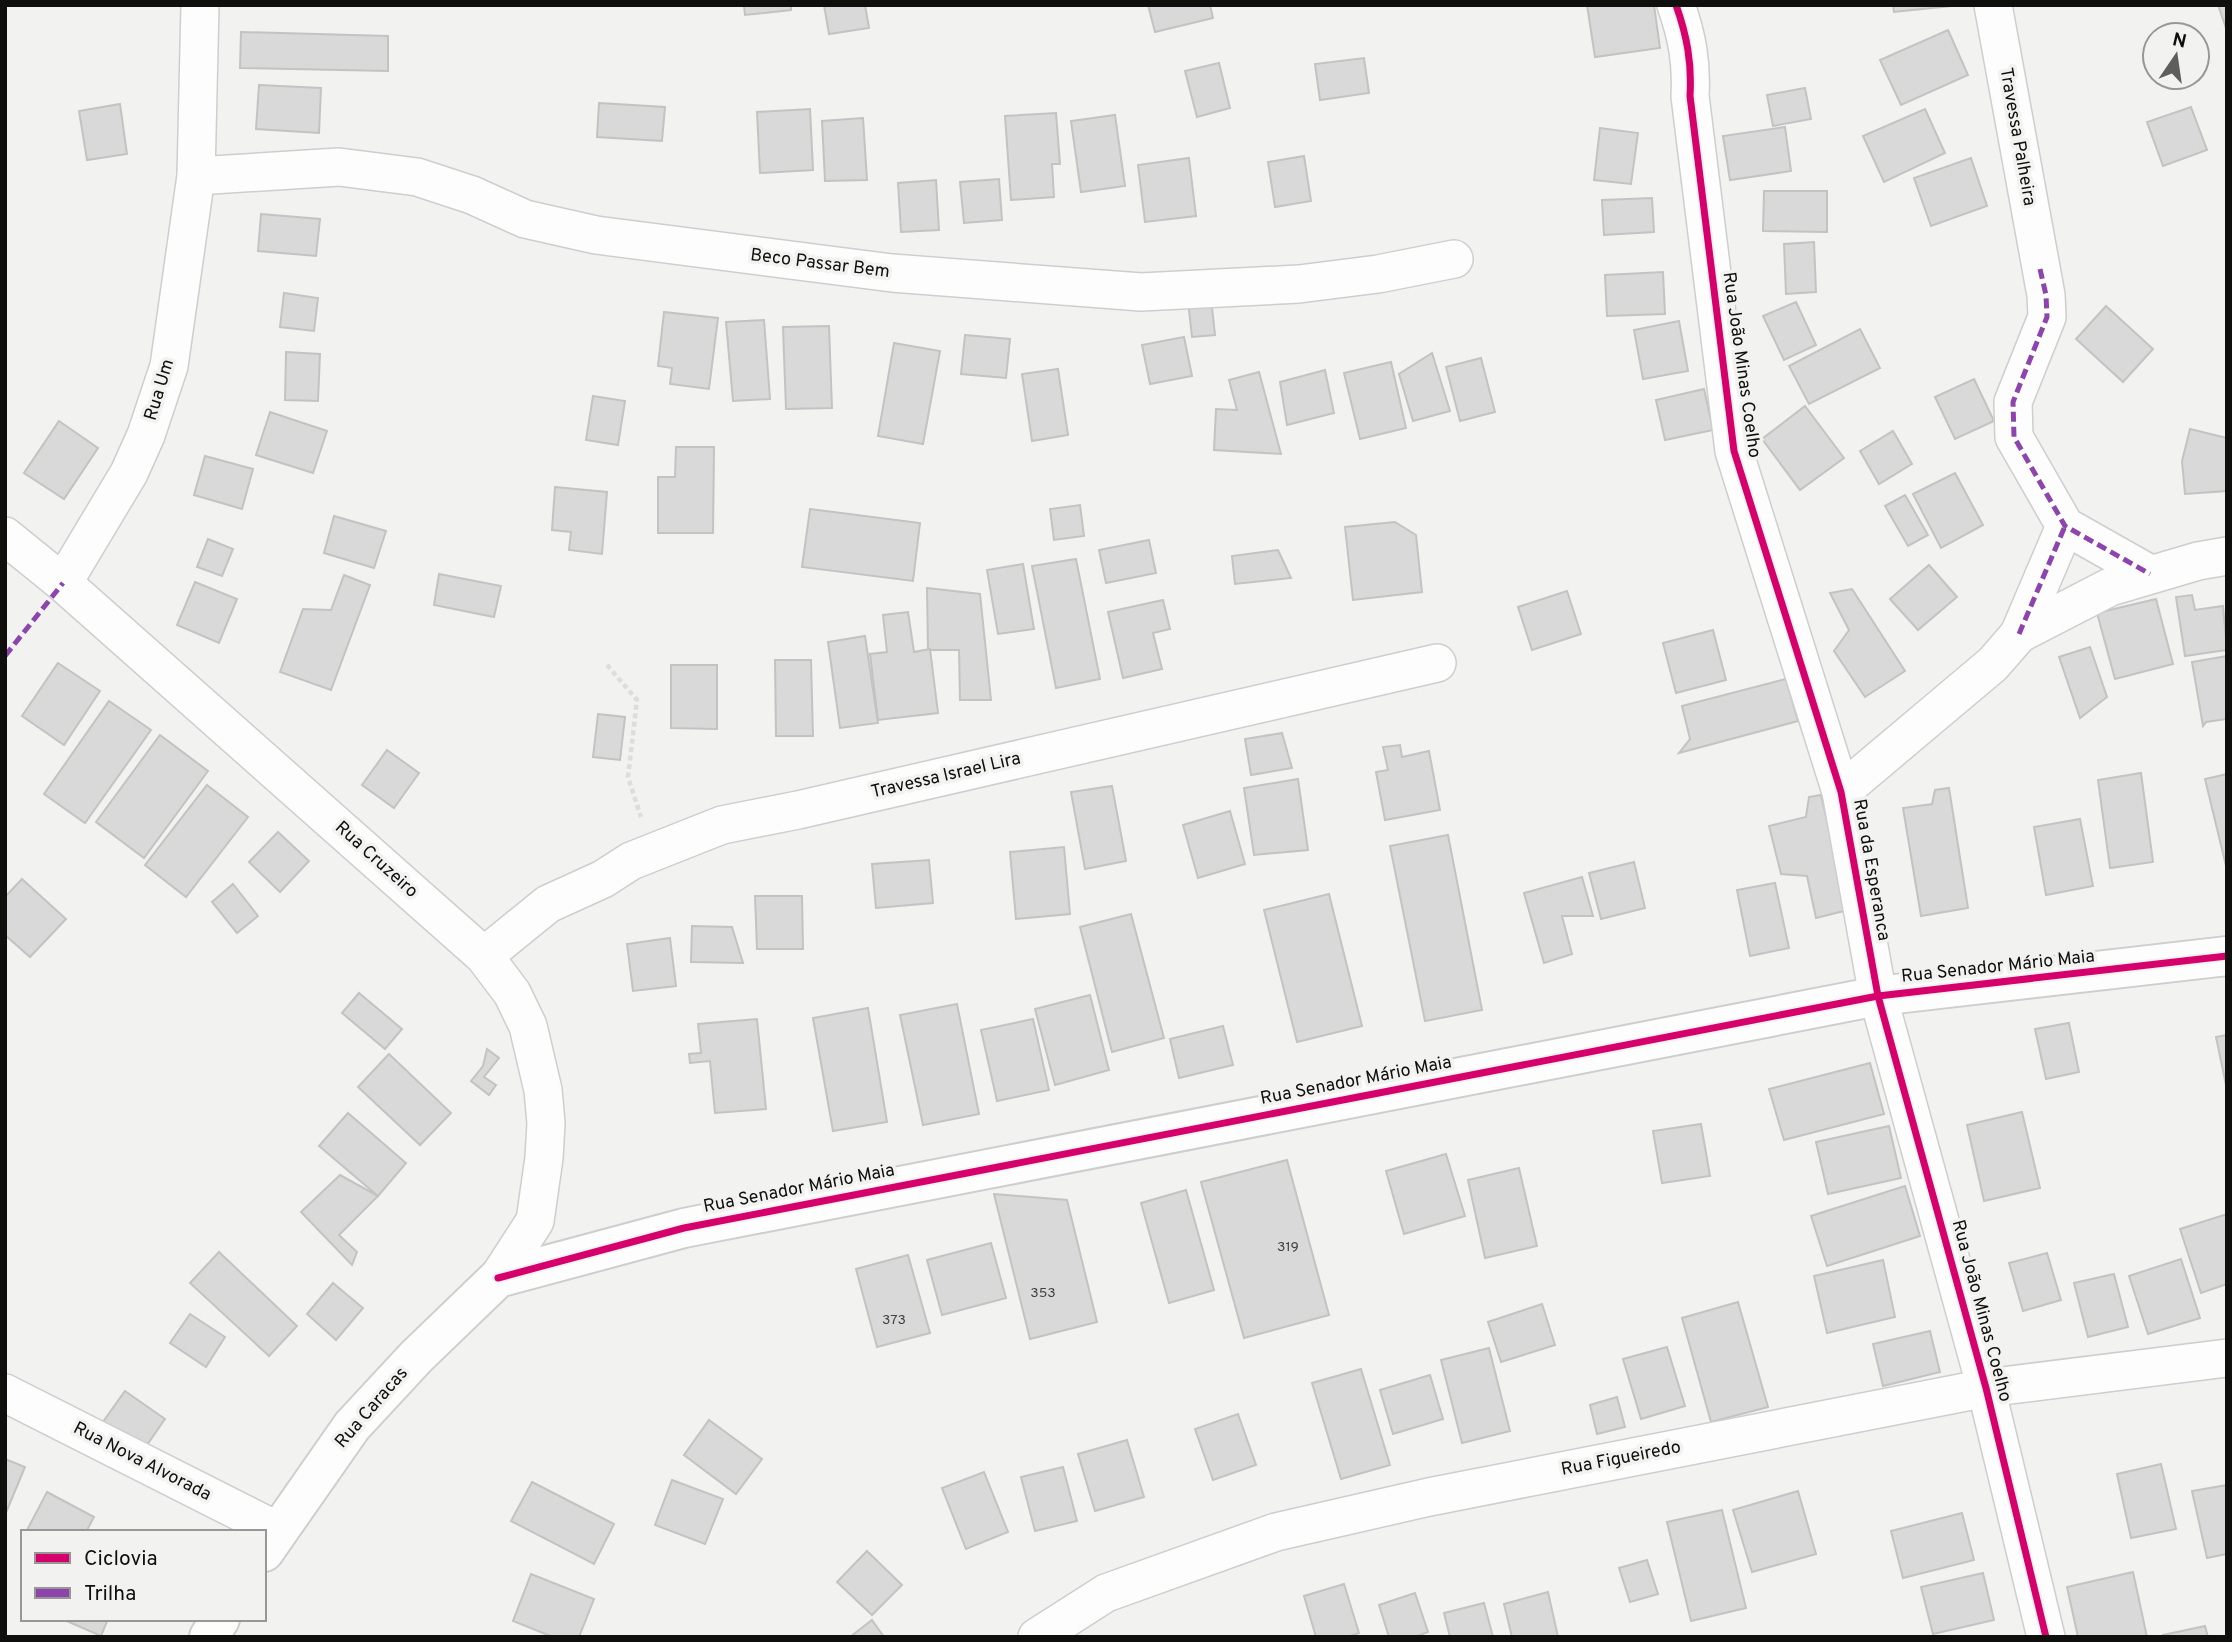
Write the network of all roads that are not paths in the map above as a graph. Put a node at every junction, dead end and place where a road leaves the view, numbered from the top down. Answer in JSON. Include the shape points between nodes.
{"nodes":[{"id":1,"x":200,"y":5,"type":"edge"},
{"id":2,"x":1676,"y":5,"type":"edge"},
{"id":3,"x":1993,"y":5,"type":"edge"},
{"id":4,"x":195,"y":176,"type":"junction"},
{"id":5,"x":1454,"y":259,"type":"dead end"},
{"id":6,"x":2066,"y":526,"type":"junction"},
{"id":7,"x":5,"y":536,"type":"edge"},
{"id":8,"x":2227,"y":556,"type":"edge"},
{"id":9,"x":2150,"y":574,"type":"junction"},
{"id":10,"x":64,"y":583,"type":"junction"},
{"id":11,"x":2019,"y":634,"type":"junction"},
{"id":12,"x":1437,"y":663,"type":"dead end"},
{"id":13,"x":1841,"y":792,"type":"junction"},
{"id":14,"x":484,"y":956,"type":"junction"},
{"id":15,"x":2227,"y":957,"type":"edge"},
{"id":16,"x":1878,"y":996,"type":"junction"},
{"id":17,"x":498,"y":1279,"type":"junction"},
{"id":18,"x":2227,"y":1358,"type":"edge"},
{"id":19,"x":1986,"y":1388,"type":"junction"},
{"id":20,"x":5,"y":1393,"type":"edge"},
{"id":21,"x":250,"y":1530,"type":"edge"},
{"id":22,"x":271,"y":1542,"type":"edge"},
{"id":23,"x":219,"y":1621,"type":"edge"},
{"id":24,"x":209,"y":1637,"type":"edge"},
{"id":25,"x":1037,"y":1637,"type":"edge"},
{"id":26,"x":2046,"y":1637,"type":"edge"}],
"edges":[{"from":1,"to":4,"type":"street","name":"Rua Um"},
{"from":2,"to":13,"type":"street","name":"Rua João Minas Coelho","via":[[1692,67],[1690,96],[1734,451]]},
{"from":3,"to":6,"type":"street","name":"Travessa Palheira","via":[[2048,317],[2012,402],[2014,437]]},
{"from":4,"to":5,"type":"street","name":"Beco Passar Bem","via":[[339,167],[417,177],[525,219],[596,235],[892,273],[1141,292],[1299,284]]},
{"from":4,"to":10,"type":"street","name":"Rua Um","via":[[169,366],[129,474]]},
{"from":6,"to":9,"type":"street"},
{"from":6,"to":11,"type":"street"},
{"from":7,"to":10,"type":"street","name":"Rua Cruzeiro"},
{"from":8,"to":9,"type":"street","name":"Rua da Esperanca"},
{"from":9,"to":11,"type":"street","name":"Rua da Esperanca","via":[[2110,587]]},
{"from":10,"to":14,"type":"street","name":"Rua Cruzeiro"},
{"from":11,"to":13,"type":"street","name":"Rua da Esperanca","via":[[1993,664]]},
{"from":12,"to":14,"type":"street","name":"Travessa Israel Lira","via":[[722,825],[652,851],[548,904]]},
{"from":13,"to":16,"type":"street","name":"Rua da Esperanca"},
{"from":14,"to":17,"type":"street","name":"Rua Cruzeiro","via":[[512,993],[528,1026],[546,1124],[535,1221]]},
{"from":15,"to":16,"type":"street","name":"Rua Senador Mário Maia"},
{"from":16,"to":17,"type":"street","name":"Rua Senador Mário Maia","via":[[684,1228]]},
{"from":16,"to":19,"type":"street","name":"Rua João Minas Coelho"},
{"from":17,"to":22,"type":"street","name":"Rua Caracas","via":[[352,1426]]},
{"from":18,"to":19,"type":"street","name":"Rua Figueiredo"},
{"from":19,"to":25,"type":"street","name":"Rua Figueiredo","via":[[1443,1494],[1276,1532],[1106,1593]]},
{"from":19,"to":26,"type":"street","name":"Rua João Minas Coelho"},
{"from":20,"to":21,"type":"street","name":"Rua Nova Alvorada"},
{"from":23,"to":24,"type":"street"}]}
